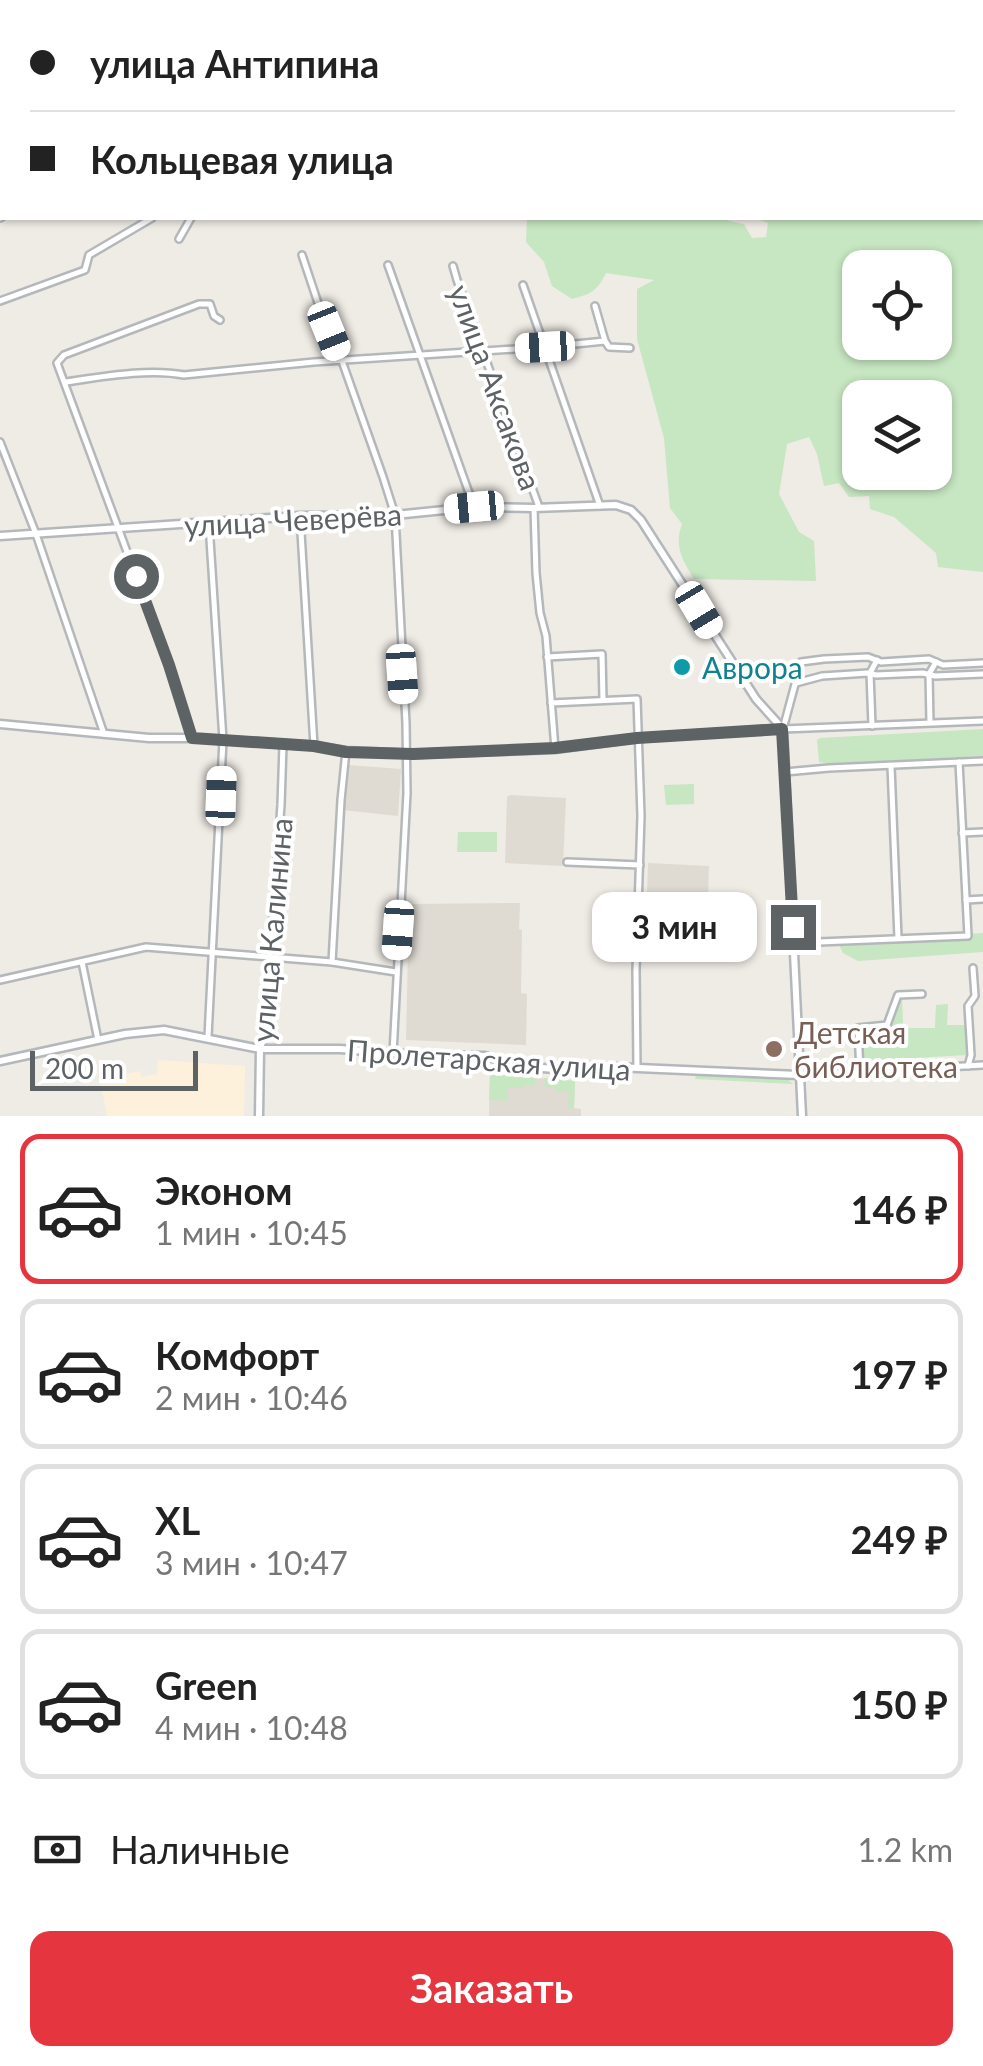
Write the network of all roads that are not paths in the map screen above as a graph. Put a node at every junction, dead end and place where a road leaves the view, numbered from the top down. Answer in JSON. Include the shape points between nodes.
{"nodes":[{"id":1,"x":149,"y":220,"type":"edge"},
{"id":2,"x":190,"y":220,"type":"edge"},
{"id":3,"x":179,"y":238,"type":"dead end"},
{"id":4,"x":302,"y":256,"type":"dead end"},
{"id":5,"x":388,"y":265,"type":"dead end"},
{"id":6,"x":454,"y":266,"type":"dead end"},
{"id":7,"x":523,"y":285,"type":"dead end"},
{"id":8,"x":0,"y":300,"type":"edge"},
{"id":9,"x":595,"y":306,"type":"dead end"},
{"id":10,"x":220,"y":320,"type":"dead end"},
{"id":11,"x":605,"y":340,"type":"junction"},
{"id":12,"x":545,"y":347,"type":"junction"},
{"id":13,"x":630,"y":348,"type":"dead end"},
{"id":14,"x":484,"y":350,"type":"junction"},
{"id":15,"x":421,"y":356,"type":"junction"},
{"id":16,"x":342,"y":361,"type":"junction"},
{"id":17,"x":65,"y":382,"type":"junction"},
{"id":18,"x":0,"y":442,"type":"edge"},
{"id":19,"x":600,"y":506,"type":"junction"},
{"id":20,"x":474,"y":507,"type":"junction"},
{"id":21,"x":537,"y":508,"type":"junction"},
{"id":22,"x":395,"y":515,"type":"junction"},
{"id":23,"x":300,"y":516,"type":"junction"},
{"id":24,"x":208,"y":524,"type":"junction"},
{"id":25,"x":118,"y":529,"type":"junction"},
{"id":26,"x":36,"y":534,"type":"junction"},
{"id":27,"x":0,"y":536,"type":"edge"},
{"id":28,"x":547,"y":657,"type":"junction"},
{"id":29,"x":876,"y":660,"type":"junction"},
{"id":30,"x":936,"y":662,"type":"junction"},
{"id":31,"x":983,"y":663,"type":"edge"},
{"id":32,"x":870,"y":673,"type":"junction"},
{"id":33,"x":929,"y":674,"type":"junction"},
{"id":34,"x":983,"y":674,"type":"edge"},
{"id":35,"x":796,"y":683,"type":"junction"},
{"id":36,"x":603,"y":700,"type":"junction"},
{"id":37,"x":552,"y":703,"type":"junction"},
{"id":38,"x":983,"y":720,"type":"edge"},
{"id":39,"x":930,"y":723,"type":"junction"},
{"id":40,"x":0,"y":724,"type":"edge"},
{"id":41,"x":872,"y":726,"type":"junction"},
{"id":42,"x":782,"y":729,"type":"junction"},
{"id":43,"x":104,"y":734,"type":"junction"},
{"id":44,"x":192,"y":738,"type":"junction"},
{"id":45,"x":637,"y":738,"type":"junction"},
{"id":46,"x":223,"y":740,"type":"junction"},
{"id":47,"x":283,"y":745,"type":"junction"},
{"id":48,"x":314,"y":746,"type":"junction"},
{"id":49,"x":555,"y":748,"type":"junction"},
{"id":50,"x":346,"y":752,"type":"junction"},
{"id":51,"x":406,"y":754,"type":"junction"},
{"id":52,"x":983,"y":761,"type":"edge"},
{"id":53,"x":959,"y":762,"type":"junction"},
{"id":54,"x":891,"y":766,"type":"junction"},
{"id":55,"x":786,"y":772,"type":"junction"},
{"id":56,"x":983,"y":832,"type":"edge"},
{"id":57,"x":962,"y":833,"type":"junction"},
{"id":58,"x":567,"y":862,"type":"dead end"},
{"id":59,"x":640,"y":865,"type":"junction"},
{"id":60,"x":983,"y":899,"type":"edge"},
{"id":61,"x":966,"y":900,"type":"junction"},
{"id":62,"x":898,"y":938,"type":"junction"},
{"id":63,"x":794,"y":944,"type":"junction"},
{"id":64,"x":214,"y":953,"type":"junction"},
{"id":65,"x":270,"y":956,"type":"junction"},
{"id":66,"x":82,"y":962,"type":"junction"},
{"id":67,"x":332,"y":962,"type":"junction"},
{"id":68,"x":973,"y":968,"type":"dead end"},
{"id":69,"x":396,"y":972,"type":"junction"},
{"id":70,"x":0,"y":980,"type":"edge"},
{"id":71,"x":922,"y":994,"type":"dead end"},
{"id":72,"x":975,"y":996,"type":"junction"},
{"id":73,"x":983,"y":996,"type":"edge"},
{"id":74,"x":208,"y":1037,"type":"junction"},
{"id":75,"x":98,"y":1040,"type":"junction"},
{"id":76,"x":260,"y":1049,"type":"junction"},
{"id":77,"x":393,"y":1053,"type":"junction"},
{"id":78,"x":0,"y":1061,"type":"edge"},
{"id":79,"x":968,"y":1066,"type":"junction"},
{"id":80,"x":983,"y":1066,"type":"edge"},
{"id":81,"x":636,"y":1068,"type":"junction"},
{"id":82,"x":860,"y":1073,"type":"junction"},
{"id":83,"x":799,"y":1075,"type":"junction"},
{"id":84,"x":259,"y":1116,"type":"edge"},
{"id":85,"x":802,"y":1116,"type":"edge"}],
"edges":[{"from":1,"to":8,"type":"street","via":[[89,255],[85,270]]},
{"from":2,"to":3,"type":"street"},
{"from":4,"to":16,"type":"street"},
{"from":5,"to":15,"type":"street"},
{"from":6,"to":14,"type":"street","name":"улица Аксакова"},
{"from":7,"to":12,"type":"street"},
{"from":9,"to":11,"type":"street"},
{"from":10,"to":17,"type":"street","via":[[210,304],[200,304],[64,355],[57,363]]},
{"from":11,"to":12,"type":"street"},
{"from":11,"to":13,"type":"street","via":[[609,348]]},
{"from":12,"to":14,"type":"street"},
{"from":12,"to":19,"type":"street"},
{"from":14,"to":15,"type":"street"},
{"from":14,"to":21,"type":"street","name":"улица Аксакова"},
{"from":15,"to":16,"type":"street"},
{"from":15,"to":20,"type":"street"},
{"from":16,"to":17,"type":"street"},
{"from":16,"to":22,"type":"street"},
{"from":17,"to":25,"type":"street"},
{"from":18,"to":26,"type":"street"},
{"from":19,"to":21,"type":"street","name":"улица Чеверёва"},
{"from":19,"to":42,"type":"street","name":"улица Чеверёва","via":[[631,510],[641,520],[756,700]]},
{"from":20,"to":21,"type":"street","name":"улица Чеверёва"},
{"from":20,"to":22,"type":"street","name":"улица Чеверёва"},
{"from":21,"to":28,"type":"street","name":"улица Аксакова","via":[[536,573]]},
{"from":22,"to":23,"type":"street","name":"улица Чеверёва"},
{"from":22,"to":51,"type":"street"},
{"from":23,"to":24,"type":"street","name":"улица Чеверёва"},
{"from":23,"to":48,"type":"street"},
{"from":24,"to":25,"type":"street","name":"улица Чеверёва"},
{"from":24,"to":46,"type":"street"},
{"from":25,"to":26,"type":"street","name":"улица Чеверёва"},
{"from":25,"to":44,"type":"street"},
{"from":26,"to":27,"type":"street","name":"улица Чеверёва"},
{"from":26,"to":43,"type":"street"},
{"from":28,"to":36,"type":"street","via":[[602,654]]},
{"from":28,"to":37,"type":"street","name":"улица Аксакова"},
{"from":29,"to":30,"type":"street"},
{"from":29,"to":32,"type":"street"},
{"from":29,"to":35,"type":"street","via":[[801,662]]},
{"from":30,"to":31,"type":"street"},
{"from":30,"to":33,"type":"street"},
{"from":32,"to":33,"type":"street"},
{"from":32,"to":35,"type":"street"},
{"from":32,"to":41,"type":"street"},
{"from":33,"to":34,"type":"street"},
{"from":33,"to":39,"type":"street"},
{"from":35,"to":42,"type":"street"},
{"from":36,"to":37,"type":"street"},
{"from":36,"to":45,"type":"street","via":[[637,699]]},
{"from":37,"to":49,"type":"street","name":"улица Аксакова"},
{"from":38,"to":39,"type":"street"},
{"from":39,"to":41,"type":"street"},
{"from":40,"to":43,"type":"street"},
{"from":41,"to":42,"type":"street"},
{"from":42,"to":45,"type":"street"},
{"from":42,"to":55,"type":"street"},
{"from":43,"to":44,"type":"street"},
{"from":44,"to":46,"type":"street"},
{"from":45,"to":49,"type":"street"},
{"from":45,"to":59,"type":"street"},
{"from":46,"to":47,"type":"street"},
{"from":46,"to":64,"type":"street"},
{"from":47,"to":48,"type":"street"},
{"from":47,"to":65,"type":"street","name":"улица Калинина"},
{"from":48,"to":50,"type":"street"},
{"from":49,"to":51,"type":"street"},
{"from":50,"to":51,"type":"street"},
{"from":50,"to":67,"type":"street"},
{"from":51,"to":69,"type":"street"},
{"from":52,"to":53,"type":"street"},
{"from":53,"to":54,"type":"street"},
{"from":53,"to":57,"type":"street"},
{"from":54,"to":55,"type":"street"},
{"from":54,"to":62,"type":"street"},
{"from":55,"to":63,"type":"street"},
{"from":56,"to":57,"type":"street"},
{"from":57,"to":61,"type":"street"},
{"from":58,"to":59,"type":"street"},
{"from":59,"to":81,"type":"street"},
{"from":60,"to":61,"type":"street"},
{"from":61,"to":62,"type":"street","via":[[968,936]]},
{"from":62,"to":63,"type":"street"},
{"from":63,"to":83,"type":"street"},
{"from":64,"to":65,"type":"street"},
{"from":64,"to":66,"type":"street","via":[[146,948]]},
{"from":64,"to":74,"type":"street"},
{"from":65,"to":67,"type":"street"},
{"from":65,"to":76,"type":"street","name":"улица Калинина"},
{"from":66,"to":70,"type":"street"},
{"from":66,"to":75,"type":"street"},
{"from":67,"to":69,"type":"street"},
{"from":68,"to":72,"type":"street"},
{"from":69,"to":77,"type":"street"},
{"from":71,"to":82,"type":"street","via":[[898,995],[886,1025],[858,1028]]},
{"from":72,"to":73,"type":"street"},
{"from":72,"to":79,"type":"street","via":[[968,1006]]},
{"from":74,"to":75,"type":"street","name":"Пролетарская улица","via":[[164,1030]]},
{"from":74,"to":76,"type":"street","name":"Пролетарская улица"},
{"from":75,"to":78,"type":"street","name":"Пролетарская улица"},
{"from":76,"to":77,"type":"street","name":"Пролетарская улица"},
{"from":76,"to":84,"type":"street","name":"улица Калинина"},
{"from":77,"to":81,"type":"street","name":"Пролетарская улица","via":[[485,1056],[539,1068]]},
{"from":79,"to":80,"type":"street","name":"Пролетарская улица"},
{"from":79,"to":82,"type":"street","name":"Пролетарская улица"},
{"from":81,"to":83,"type":"street","name":"Пролетарская улица"},
{"from":82,"to":83,"type":"street","name":"Пролетарская улица"},
{"from":83,"to":85,"type":"street"}]}
